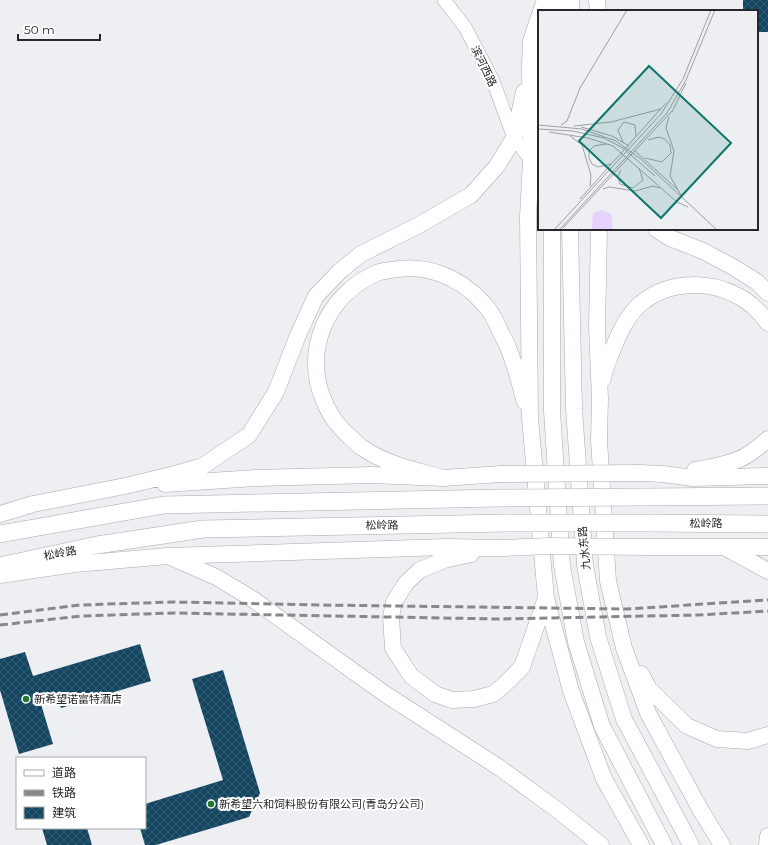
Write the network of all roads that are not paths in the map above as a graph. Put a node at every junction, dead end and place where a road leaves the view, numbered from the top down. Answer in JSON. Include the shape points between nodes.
{"nodes":[{"id":1,"x":444,"y":0,"type":"edge"},
{"id":2,"x":545,"y":0,"type":"edge"},
{"id":3,"x":555,"y":0,"type":"edge"},
{"id":4,"x":597,"y":0,"type":"edge"},
{"id":5,"x":541,"y":10,"type":"edge"},
{"id":6,"x":556,"y":10,"type":"edge"},
{"id":7,"x":598,"y":10,"type":"edge"},
{"id":8,"x":538,"y":20,"type":"edge"},
{"id":9,"x":530,"y":64,"type":"junction"},
{"id":10,"x":514,"y":138,"type":"junction"},
{"id":11,"x":535,"y":164,"type":"edge"},
{"id":12,"x":552,"y":230,"type":"edge"},
{"id":13,"x":570,"y":230,"type":"edge"},
{"id":14,"x":599,"y":230,"type":"edge"},
{"id":15,"x":658,"y":230,"type":"edge"},
{"id":16,"x":768,"y":293,"type":"edge"},
{"id":17,"x":768,"y":323,"type":"edge"},
{"id":18,"x":600,"y":399,"type":"junction"},
{"id":19,"x":530,"y":418,"type":"junction"},
{"id":20,"x":768,"y":439,"type":"edge"},
{"id":21,"x":663,"y":474,"type":"junction"},
{"id":22,"x":768,"y":476,"type":"edge"},
{"id":23,"x":443,"y":478,"type":"junction"},
{"id":24,"x":125,"y":486,"type":"junction"},
{"id":25,"x":768,"y":496,"type":"edge"},
{"id":26,"x":0,"y":514,"type":"edge"},
{"id":27,"x":768,"y":524,"type":"edge"},
{"id":28,"x":0,"y":534,"type":"edge"},
{"id":29,"x":724,"y":547,"type":"junction"},
{"id":30,"x":768,"y":547,"type":"edge"},
{"id":31,"x":502,"y":548,"type":"junction"},
{"id":32,"x":168,"y":556,"type":"junction"},
{"id":33,"x":0,"y":566,"type":"edge"},
{"id":34,"x":768,"y":571,"type":"edge"},
{"id":35,"x":0,"y":575,"type":"edge"},
{"id":36,"x":546,"y":598,"type":"junction"},
{"id":37,"x":619,"y":630,"type":"junction"},
{"id":38,"x":768,"y":735,"type":"edge"},
{"id":39,"x":768,"y":836,"type":"edge"},
{"id":40,"x":601,"y":845,"type":"edge"},
{"id":41,"x":641,"y":845,"type":"edge"},
{"id":42,"x":664,"y":845,"type":"edge"},
{"id":43,"x":691,"y":845,"type":"edge"},
{"id":44,"x":722,"y":845,"type":"edge"},
{"id":45,"x":767,"y":845,"type":"edge"}],
"edges":[{"from":1,"to":10,"type":"street","name":"滨河西路","via":[[465,26],[492,81]]},
{"from":2,"to":5,"type":"main road"},
{"from":3,"to":6,"type":"main road"},
{"from":4,"to":7,"type":"main road"},
{"from":8,"to":9,"type":"main road","via":[[531,41]]},
{"from":9,"to":10,"type":"main road"},
{"from":9,"to":11,"type":"main road"},
{"from":10,"to":11,"type":"street","name":"滨河西路"},
{"from":10,"to":24,"type":"main road","via":[[497,166],[471,194],[361,254],[316,296],[276,392],[249,436],[203,466]]},
{"from":11,"to":19,"type":"main road","via":[[528,216]]},
{"from":12,"to":42,"type":"main road","name":"九水东路","via":[[552,411],[562,566],[576,642],[602,726]]},
{"from":13,"to":43,"type":"main road","name":"九水东路","via":[[574,409],[585,565],[597,630],[624,719]]},
{"from":14,"to":18,"type":"main road","via":[[597,328]]},
{"from":15,"to":16,"type":"main road","via":[[733,267],[757,282]]},
{"from":17,"to":18,"type":"main road","via":[[749,303],[719,288],[685,285],[654,295],[626,320],[614,344],[604,374]]},
{"from":18,"to":37,"type":"main road","via":[[599,440],[608,581]]},
{"from":19,"to":23,"type":"main road","via":[[509,350],[494,317],[470,291],[456,280],[438,272],[417,268],[378,272],[362,280],[333,308],[323,326],[317,345],[316,366],[322,397],[337,425],[361,447],[386,461]]},
{"from":19,"to":36,"type":"main road"},
{"from":20,"to":21,"type":"main road","via":[[738,460],[709,468]]},
{"from":21,"to":22,"type":"main road","via":[[693,478]]},
{"from":21,"to":23,"type":"main road","bridge":true,"via":[[501,474]]},
{"from":23,"to":24,"type":"main road","via":[[372,475],[256,478]]},
{"from":24,"to":26,"type":"main road","via":[[33,504]]},
{"from":25,"to":28,"type":"highway","bridge":true,"via":[[164,505]]},
{"from":27,"to":33,"type":"highway","name":"松岭路","bridge":true,"via":[[506,523],[203,529],[96,545]]},
{"from":29,"to":30,"type":"main road"},
{"from":29,"to":31,"type":"main road","bridge":true},
{"from":29,"to":34,"type":"main road"},
{"from":31,"to":32,"type":"main road","via":[[446,547]]},
{"from":31,"to":36,"type":"main road","via":[[444,560],[420,570],[406,583],[394,602],[391,617],[393,648],[410,676],[435,694],[452,700],[474,699],[492,694],[522,667]]},
{"from":32,"to":35,"type":"main road","via":[[75,564]]},
{"from":32,"to":40,"type":"main road","via":[[216,577],[251,598],[385,694],[500,768]]},
{"from":36,"to":41,"type":"main road","via":[[571,692],[604,779]]},
{"from":37,"to":38,"type":"main road","via":[[649,689],[687,726],[717,739],[748,741]]},
{"from":37,"to":44,"type":"main road","via":[[648,713]]},
{"from":39,"to":45,"type":"main road"}]}
